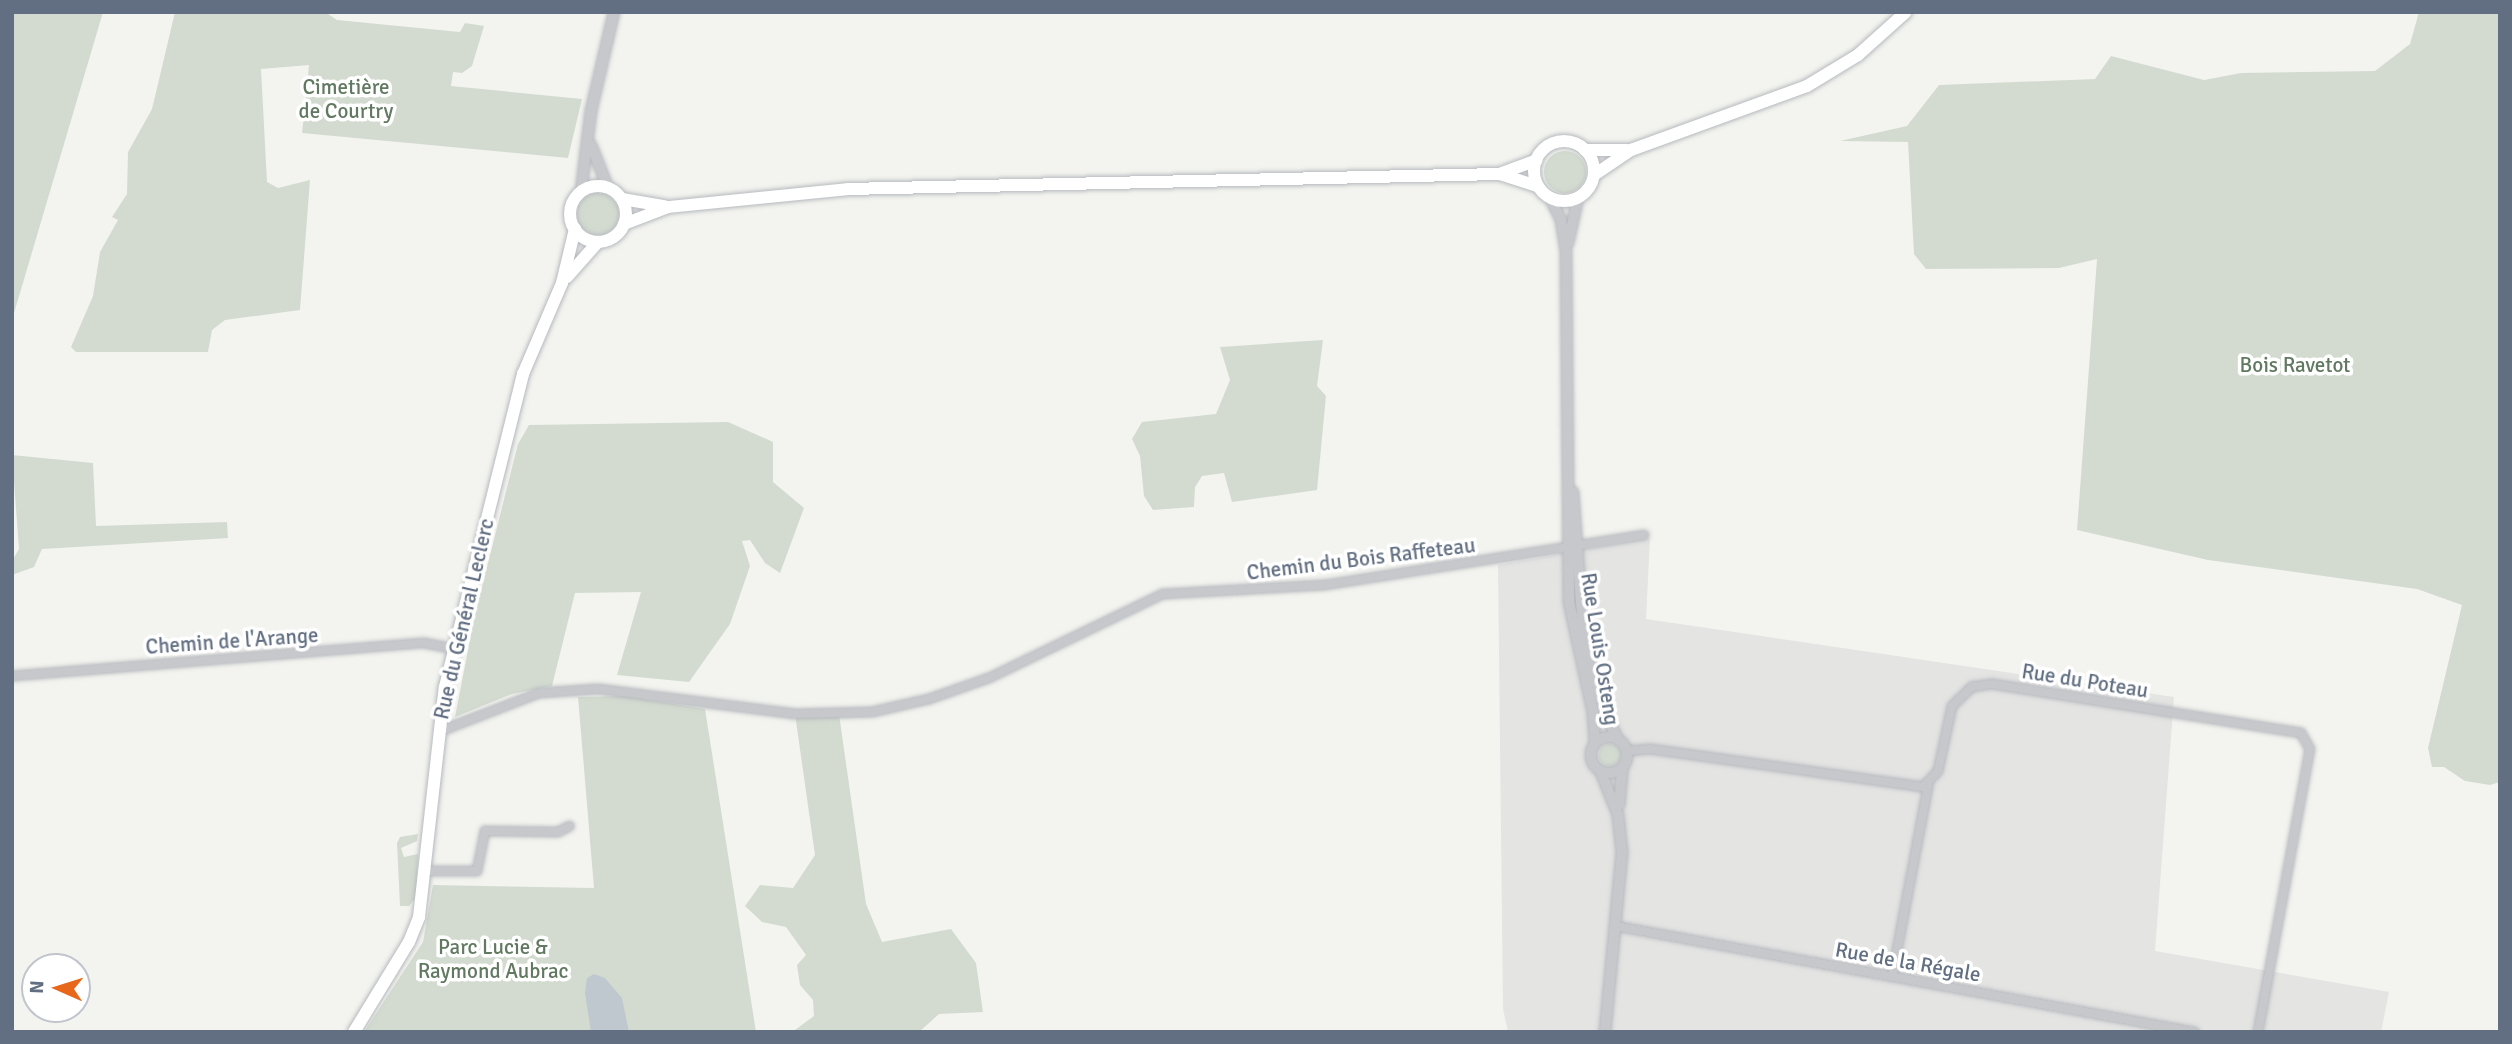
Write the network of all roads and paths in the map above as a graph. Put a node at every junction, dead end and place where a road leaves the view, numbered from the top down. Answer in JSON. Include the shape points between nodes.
{"nodes":[{"id":1,"x":614,"y":12,"type":"edge"},
{"id":2,"x":1906,"y":12,"type":"edge"},
{"id":3,"x":589,"y":139,"type":"junction"},
{"id":4,"x":1585,"y":150,"type":"junction"},
{"id":5,"x":1631,"y":150,"type":"junction"},
{"id":6,"x":1537,"y":160,"type":"junction"},
{"id":7,"x":1499,"y":174,"type":"junction"},
{"id":8,"x":1594,"y":175,"type":"junction"},
{"id":9,"x":1538,"y":186,"type":"junction"},
{"id":10,"x":608,"y":188,"type":"junction"},
{"id":11,"x":581,"y":192,"type":"junction"},
{"id":12,"x":1550,"y":198,"type":"junction"},
{"id":13,"x":1578,"y":198,"type":"junction"},
{"id":14,"x":622,"y":199,"type":"junction"},
{"id":15,"x":668,"y":207,"type":"junction"},
{"id":16,"x":624,"y":224,"type":"junction"},
{"id":17,"x":575,"y":229,"type":"junction"},
{"id":18,"x":598,"y":242,"type":"junction"},
{"id":19,"x":1566,"y":252,"type":"junction"},
{"id":20,"x":562,"y":282,"type":"junction"},
{"id":21,"x":1644,"y":535,"type":"dead end"},
{"id":22,"x":1571,"y":547,"type":"junction"},
{"id":23,"x":454,"y":649,"type":"junction"},
{"id":24,"x":12,"y":676,"type":"edge"},
{"id":25,"x":439,"y":732,"type":"junction"},
{"id":26,"x":1617,"y":738,"type":"junction"},
{"id":27,"x":1595,"y":743,"type":"junction"},
{"id":28,"x":1628,"y":751,"type":"junction"},
{"id":29,"x":1622,"y":768,"type":"junction"},
{"id":30,"x":1601,"y":772,"type":"junction"},
{"id":31,"x":1928,"y":786,"type":"junction"},
{"id":32,"x":1618,"y":815,"type":"junction"},
{"id":33,"x":570,"y":826,"type":"dead end"},
{"id":34,"x":426,"y":871,"type":"junction"},
{"id":35,"x":1615,"y":926,"type":"junction"},
{"id":36,"x":1892,"y":977,"type":"junction"},
{"id":37,"x":354,"y":1032,"type":"edge"},
{"id":38,"x":1605,"y":1032,"type":"edge"},
{"id":39,"x":2194,"y":1032,"type":"edge"},
{"id":40,"x":2258,"y":1032,"type":"edge"}],
"edges":[{"from":1,"to":3,"type":"street"},
{"from":2,"to":5,"type":"main road","via":[[1858,55],[1807,86]]},
{"from":3,"to":10,"type":"street"},
{"from":3,"to":11,"type":"street"},
{"from":4,"to":5,"type":"main road"},
{"from":4,"to":6,"type":"main road","via":[[1560,142],[1544,150]]},
{"from":4,"to":8,"type":"main road"},
{"from":5,"to":8,"type":"main road"},
{"from":6,"to":7,"type":"main road"},
{"from":6,"to":9,"type":"main road"},
{"from":7,"to":9,"type":"main road"},
{"from":7,"to":15,"type":"main road","via":[[873,187]]},
{"from":8,"to":13,"type":"main road"},
{"from":9,"to":12,"type":"main road"},
{"from":10,"to":11,"type":"main road"},
{"from":10,"to":14,"type":"main road"},
{"from":11,"to":17,"type":"main road","via":[[572,206]]},
{"from":12,"to":13,"type":"main road"},
{"from":12,"to":19,"type":"street","name":"Rue Louis Osteng","via":[[1561,220]]},
{"from":13,"to":19,"type":"street","name":"Rue Louis Osteng"},
{"from":14,"to":15,"type":"main road"},
{"from":14,"to":16,"type":"main road"},
{"from":15,"to":16,"type":"main road"},
{"from":16,"to":18,"type":"main road","via":[[614,237]]},
{"from":17,"to":18,"type":"main road"},
{"from":17,"to":20,"type":"main road","name":"Rue du Général Leclerc"},
{"from":18,"to":20,"type":"main road","name":"Rue du Général Leclerc"},
{"from":19,"to":22,"type":"street","name":"Rue Louis Osteng"},
{"from":20,"to":23,"type":"main road","name":"Rue du Général Leclerc","via":[[523,374]]},
{"from":21,"to":22,"type":"street","name":"Chemin du Bois Raffeteau"},
{"from":22,"to":25,"type":"street","name":"Chemin du Bois Raffeteau","via":[[1303,588],[1163,594],[978,682],[872,712],[795,715],[598,689],[539,693]]},
{"from":22,"to":26,"type":"street","name":"Rue Louis Osteng","via":[[1587,647],[1603,709]]},
{"from":22,"to":27,"type":"street","name":"Rue Louis Osteng","via":[[1572,625],[1593,712]]},
{"from":23,"to":24,"type":"street","name":"Chemin de l'Arange","via":[[424,643]]},
{"from":23,"to":25,"type":"main road","name":"Rue du Général Leclerc"},
{"from":25,"to":34,"type":"main road","name":"Rue du Général Leclerc"},
{"from":26,"to":27,"type":"street","via":[[1604,737]]},
{"from":26,"to":28,"type":"street"},
{"from":27,"to":30,"type":"street","via":[[1591,759]]},
{"from":28,"to":29,"type":"street"},
{"from":28,"to":31,"type":"street","via":[[1650,750],[1914,788]]},
{"from":29,"to":30,"type":"street","via":[[1612,774]]},
{"from":29,"to":32,"type":"street"},
{"from":30,"to":32,"type":"street"},
{"from":31,"to":36,"type":"street"},
{"from":31,"to":40,"type":"street","name":"Rue du Poteau","via":[[1938,771],[1952,705],[1964,692],[1982,685],[2139,705],[2161,713],[2301,733],[2310,749]]},
{"from":32,"to":35,"type":"street","via":[[1622,852]]},
{"from":33,"to":34,"type":"street","via":[[558,832],[485,831],[477,871]]},
{"from":34,"to":37,"type":"main road","name":"Rue du Général Leclerc","via":[[414,931]]},
{"from":35,"to":36,"type":"street","name":"Rue de la Régale"},
{"from":35,"to":38,"type":"street"},
{"from":36,"to":39,"type":"street","name":"Rue de la Régale"}]}
